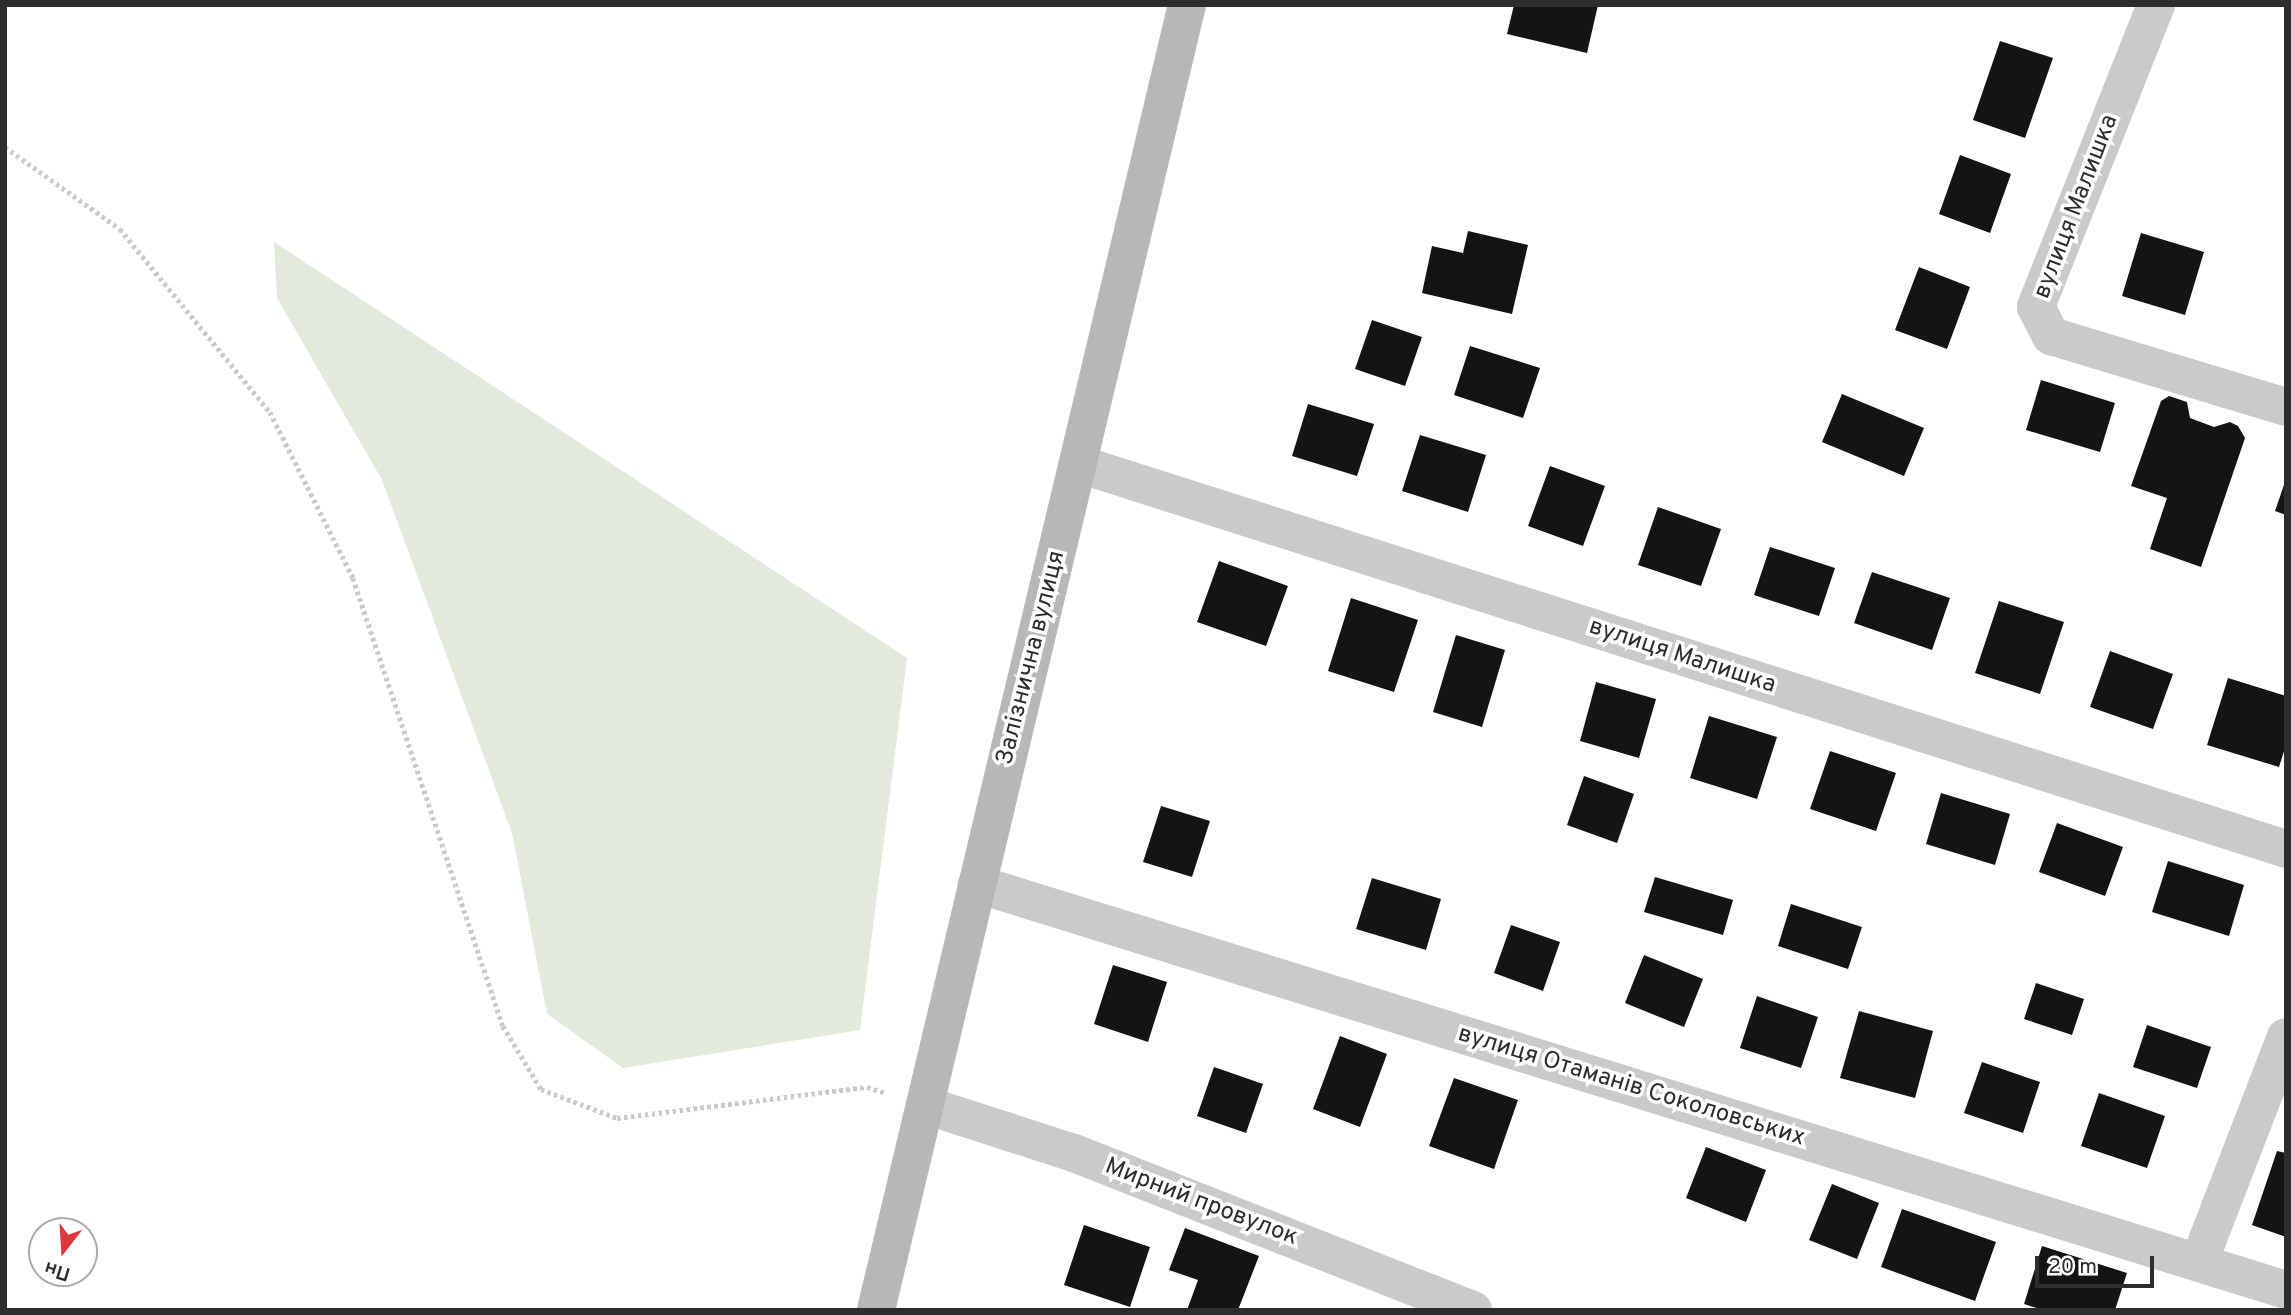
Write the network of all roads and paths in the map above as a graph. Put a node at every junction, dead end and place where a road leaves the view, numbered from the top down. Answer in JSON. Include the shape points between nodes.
{"nodes":[{"id":1,"x":1187,"y":5,"type":"edge"},
{"id":2,"x":2156,"y":5,"type":"edge"},
{"id":3,"x":5,"y":147,"type":"edge"},
{"id":4,"x":2286,"y":407,"type":"edge"},
{"id":5,"x":1079,"y":464,"type":"junction"},
{"id":6,"x":2286,"y":849,"type":"edge"},
{"id":7,"x":977,"y":884,"type":"junction"},
{"id":8,"x":2286,"y":1037,"type":"edge"},
{"id":9,"x":925,"y":1105,"type":"junction"},
{"id":10,"x":2199,"y":1262,"type":"junction"},
{"id":11,"x":2286,"y":1290,"type":"edge"},
{"id":12,"x":876,"y":1310,"type":"edge"},
{"id":13,"x":1474,"y":1310,"type":"edge"}],
"edges":[{"from":1,"to":5,"type":"street","name":"Залізнична вулиця"},
{"from":2,"to":4,"type":"street","name":"вулиця Малишка","via":[[2036,307],[2051,336]]},
{"from":3,"to":9,"type":"path","via":[[120,229],[271,412],[353,578],[503,1026],[541,1089],[617,1118],[867,1087]]},
{"from":5,"to":6,"type":"street","name":"вулиця Малишка"},
{"from":5,"to":7,"type":"street","name":"Залізнична вулиця"},
{"from":7,"to":9,"type":"street","name":"Залізнична вулиця"},
{"from":7,"to":10,"type":"street","name":"вулиця Отаманів Соколовських"},
{"from":8,"to":10,"type":"street"},
{"from":9,"to":12,"type":"street","name":"Залізнична вулиця"},
{"from":9,"to":13,"type":"street","name":"Мирний провулок","via":[[1074,1153]]},
{"from":10,"to":11,"type":"street","name":"вулиця Отаманів Соколовських"}]}
